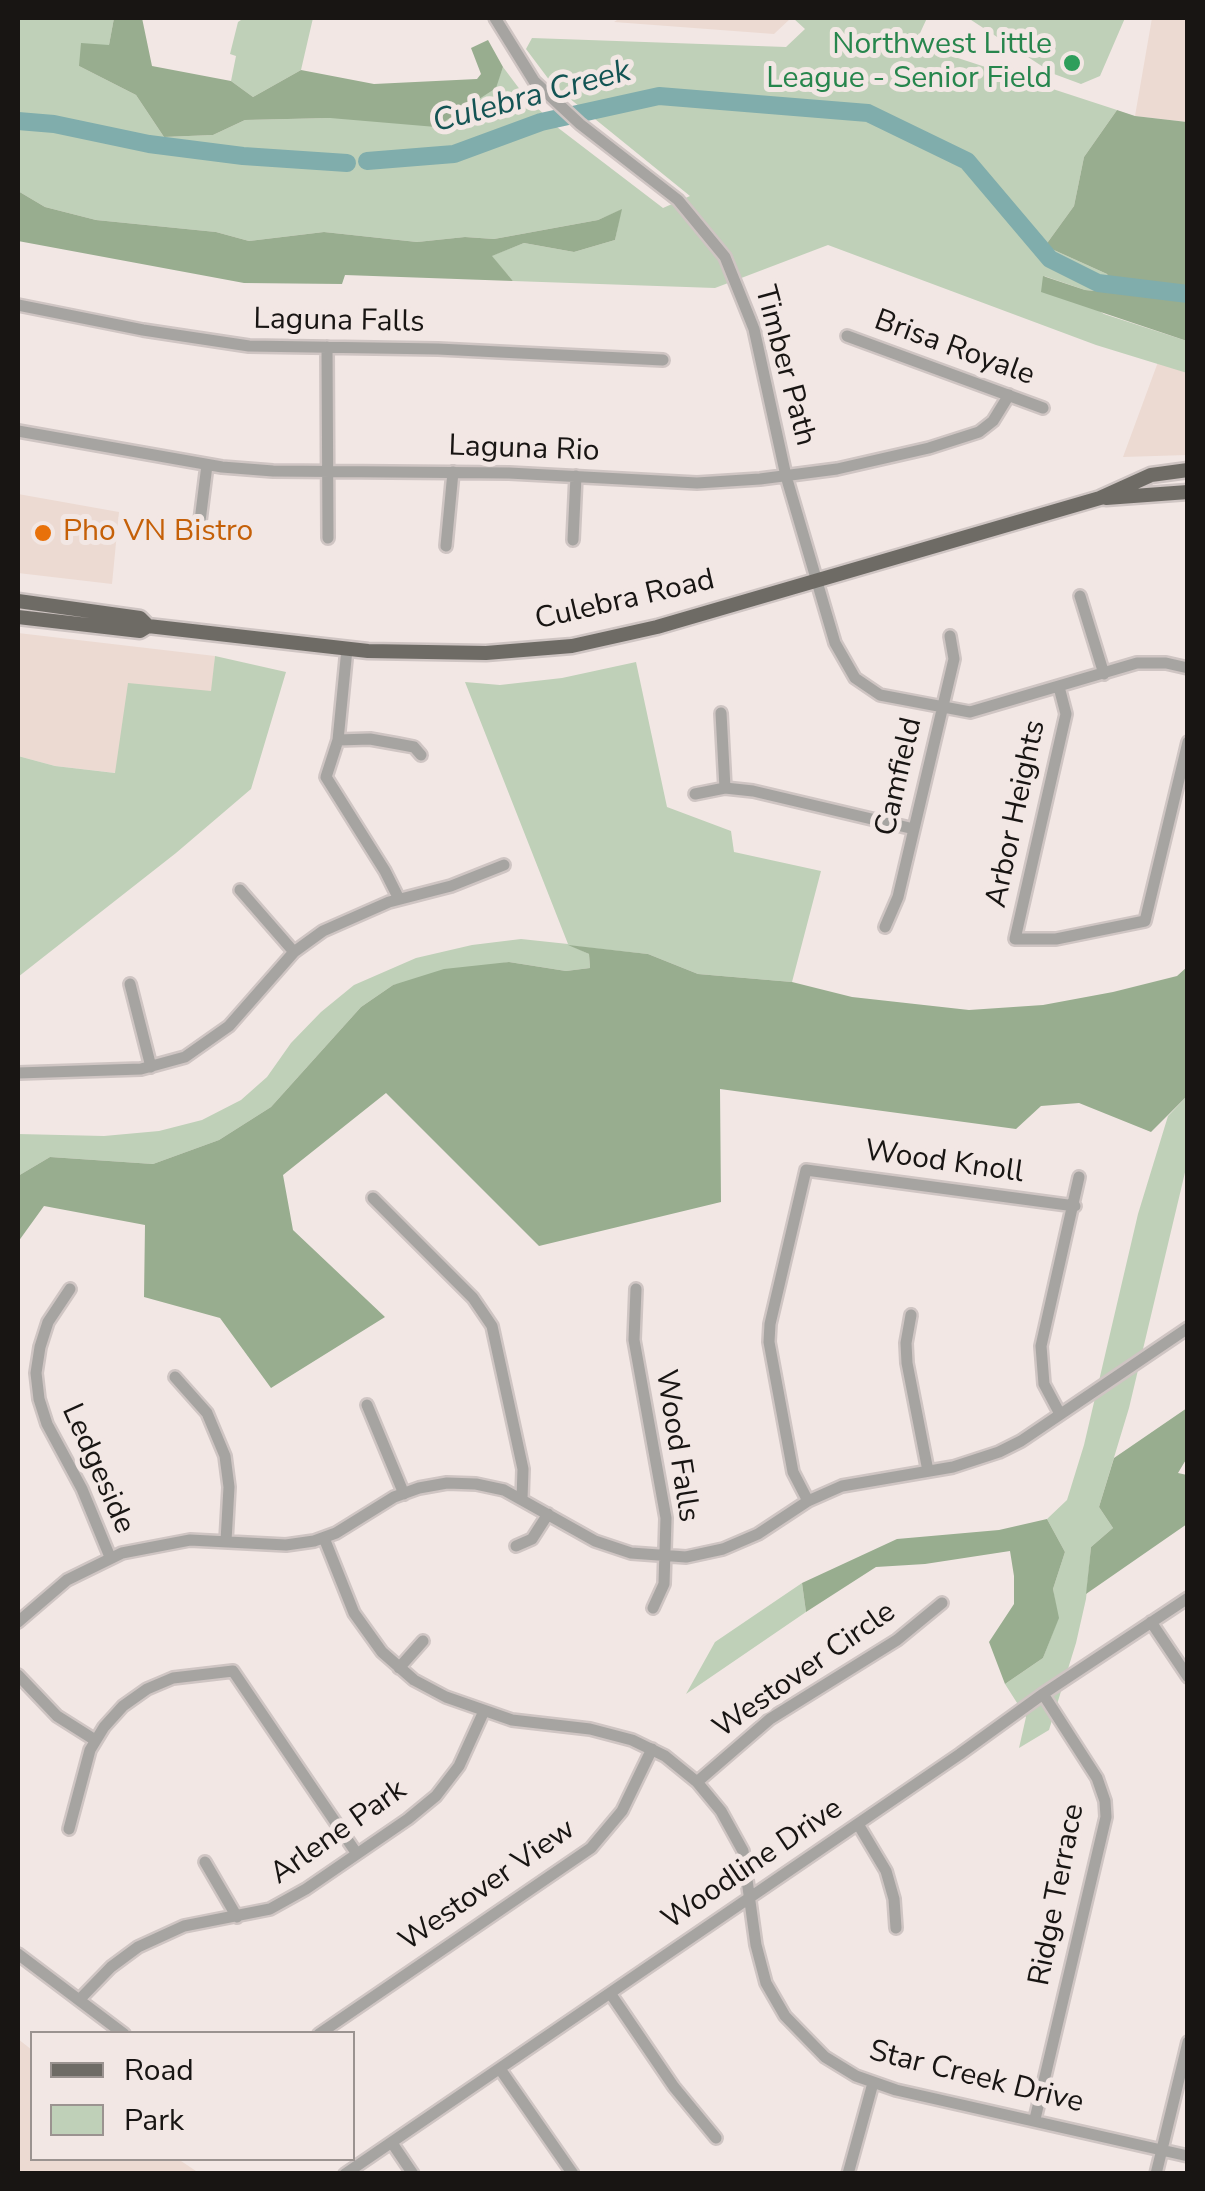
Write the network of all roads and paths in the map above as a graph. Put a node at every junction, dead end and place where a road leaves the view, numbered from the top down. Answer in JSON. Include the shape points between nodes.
{"nodes":[{"id":1,"x":495,"y":18,"type":"edge"},
{"id":2,"x":18,"y":305,"type":"edge"},
{"id":3,"x":847,"y":336,"type":"dead end"},
{"id":4,"x":327,"y":347,"type":"junction"},
{"id":5,"x":662,"y":360,"type":"dead end"},
{"id":6,"x":1009,"y":395,"type":"junction"},
{"id":7,"x":1043,"y":408,"type":"dead end"},
{"id":8,"x":18,"y":431,"type":"edge"},
{"id":9,"x":207,"y":465,"type":"junction"},
{"id":10,"x":328,"y":470,"type":"junction"},
{"id":11,"x":1188,"y":470,"type":"edge"},
{"id":12,"x":453,"y":472,"type":"junction"},
{"id":13,"x":576,"y":476,"type":"junction"},
{"id":14,"x":786,"y":476,"type":"junction"},
{"id":15,"x":1188,"y":492,"type":"edge"},
{"id":16,"x":1100,"y":498,"type":"junction"},
{"id":17,"x":200,"y":521,"type":"dead end"},
{"id":18,"x":328,"y":538,"type":"dead end"},
{"id":19,"x":572,"y":540,"type":"dead end"},
{"id":20,"x":446,"y":546,"type":"dead end"},
{"id":21,"x":817,"y":580,"type":"junction"},
{"id":22,"x":1080,"y":596,"type":"dead end"},
{"id":23,"x":18,"y":600,"type":"edge"},
{"id":24,"x":18,"y":617,"type":"edge"},
{"id":25,"x":148,"y":626,"type":"junction"},
{"id":26,"x":950,"y":636,"type":"dead end"},
{"id":27,"x":347,"y":649,"type":"junction"},
{"id":28,"x":1188,"y":668,"type":"edge"},
{"id":29,"x":1104,"y":674,"type":"junction"},
{"id":30,"x":1060,"y":687,"type":"junction"},
{"id":31,"x":942,"y":709,"type":"junction"},
{"id":32,"x":721,"y":713,"type":"dead end"},
{"id":33,"x":338,"y":740,"type":"junction"},
{"id":34,"x":1188,"y":742,"type":"edge"},
{"id":35,"x":421,"y":756,"type":"dead end"},
{"id":36,"x":724,"y":788,"type":"junction"},
{"id":37,"x":694,"y":794,"type":"dead end"},
{"id":38,"x":914,"y":829,"type":"junction"},
{"id":39,"x":504,"y":865,"type":"dead end"},
{"id":40,"x":240,"y":890,"type":"dead end"},
{"id":41,"x":399,"y":899,"type":"junction"},
{"id":42,"x":885,"y":928,"type":"dead end"},
{"id":43,"x":294,"y":952,"type":"junction"},
{"id":44,"x":130,"y":984,"type":"dead end"},
{"id":45,"x":151,"y":1067,"type":"junction"},
{"id":46,"x":18,"y":1074,"type":"edge"},
{"id":47,"x":1079,"y":1177,"type":"dead end"},
{"id":48,"x":374,"y":1198,"type":"dead end"},
{"id":49,"x":1075,"y":1206,"type":"junction"},
{"id":50,"x":636,"y":1288,"type":"dead end"},
{"id":51,"x":70,"y":1289,"type":"dead end"},
{"id":52,"x":911,"y":1315,"type":"dead end"},
{"id":53,"x":1188,"y":1328,"type":"edge"},
{"id":54,"x":175,"y":1377,"type":"dead end"},
{"id":55,"x":367,"y":1405,"type":"dead end"},
{"id":56,"x":1060,"y":1414,"type":"junction"},
{"id":57,"x":928,"y":1472,"type":"junction"},
{"id":58,"x":404,"y":1494,"type":"junction"},
{"id":59,"x":522,"y":1500,"type":"junction"},
{"id":60,"x":808,"y":1501,"type":"junction"},
{"id":61,"x":548,"y":1514,"type":"junction"},
{"id":62,"x":324,"y":1538,"type":"junction"},
{"id":63,"x":226,"y":1541,"type":"junction"},
{"id":64,"x":516,"y":1546,"type":"dead end"},
{"id":65,"x":666,"y":1557,"type":"junction"},
{"id":66,"x":110,"y":1558,"type":"junction"},
{"id":67,"x":1188,"y":1598,"type":"edge"},
{"id":68,"x":942,"y":1602,"type":"dead end"},
{"id":69,"x":653,"y":1608,"type":"dead end"},
{"id":70,"x":18,"y":1622,"type":"edge"},
{"id":71,"x":1150,"y":1622,"type":"junction"},
{"id":72,"x":422,"y":1641,"type":"dead end"},
{"id":73,"x":400,"y":1668,"type":"junction"},
{"id":74,"x":18,"y":1675,"type":"edge"},
{"id":75,"x":1188,"y":1677,"type":"edge"},
{"id":76,"x":1043,"y":1694,"type":"junction"},
{"id":77,"x":484,"y":1711,"type":"junction"},
{"id":78,"x":95,"y":1740,"type":"junction"},
{"id":79,"x":652,"y":1749,"type":"junction"},
{"id":80,"x":697,"y":1782,"type":"junction"},
{"id":81,"x":858,"y":1824,"type":"junction"},
{"id":82,"x":70,"y":1829,"type":"dead end"},
{"id":83,"x":357,"y":1854,"type":"junction"},
{"id":84,"x":205,"y":1862,"type":"dead end"},
{"id":85,"x":750,"y":1898,"type":"junction"},
{"id":86,"x":237,"y":1916,"type":"junction"},
{"id":87,"x":896,"y":1928,"type":"dead end"},
{"id":88,"x":18,"y":1954,"type":"edge"},
{"id":89,"x":610,"y":1993,"type":"junction"},
{"id":90,"x":80,"y":2000,"type":"junction"},
{"id":91,"x":120,"y":2031,"type":"edge"},
{"id":92,"x":323,"y":2031,"type":"edge"},
{"id":93,"x":1188,"y":2042,"type":"edge"},
{"id":94,"x":500,"y":2070,"type":"junction"},
{"id":95,"x":873,"y":2083,"type":"junction"},
{"id":96,"x":1036,"y":2119,"type":"junction"},
{"id":97,"x":716,"y":2138,"type":"dead end"},
{"id":98,"x":392,"y":2142,"type":"junction"},
{"id":99,"x":1162,"y":2150,"type":"junction"},
{"id":100,"x":1188,"y":2156,"type":"edge"},
{"id":101,"x":346,"y":2174,"type":"edge"},
{"id":102,"x":413,"y":2174,"type":"edge"},
{"id":103,"x":572,"y":2174,"type":"edge"},
{"id":104,"x":848,"y":2174,"type":"edge"},
{"id":105,"x":1156,"y":2174,"type":"edge"}],
"edges":[{"from":1,"to":14,"type":"street","name":"Timber Path","via":[[534,81],[678,200],[725,257],[754,329]]},
{"from":2,"to":4,"type":"street","name":"Laguna Falls","via":[[205,341]]},
{"from":3,"to":6,"type":"street","name":"Brisa Royale"},
{"from":4,"to":5,"type":"street","name":"Laguna Falls"},
{"from":4,"to":10,"type":"street"},
{"from":6,"to":7,"type":"street","name":"Brisa Royale"},
{"from":6,"to":14,"type":"street","name":"Laguna Rio","via":[[978,432],[886,459]]},
{"from":8,"to":9,"type":"street","name":"Laguna Rio"},
{"from":9,"to":10,"type":"street","name":"Laguna Rio"},
{"from":9,"to":17,"type":"street"},
{"from":10,"to":12,"type":"street","name":"Laguna Rio"},
{"from":10,"to":18,"type":"street"},
{"from":11,"to":16,"type":"main road","name":"Culebra Road","via":[[1151,475]]},
{"from":12,"to":13,"type":"street","name":"Laguna Rio"},
{"from":12,"to":20,"type":"street"},
{"from":13,"to":14,"type":"street","name":"Laguna Rio","via":[[697,482]]},
{"from":13,"to":19,"type":"street"},
{"from":14,"to":21,"type":"street","name":"Timber Path"},
{"from":15,"to":16,"type":"main road","name":"Culebra Road"},
{"from":16,"to":21,"type":"main road","name":"Culebra Road"},
{"from":21,"to":27,"type":"main road","name":"Culebra Road","via":[[572,646],[486,653]]},
{"from":21,"to":31,"type":"street","name":"Timber Path","via":[[836,643],[855,678],[880,694]]},
{"from":22,"to":29,"type":"street"},
{"from":23,"to":25,"type":"main road","name":"Culebra Road","via":[[140,618]]},
{"from":24,"to":25,"type":"main road","name":"Culebra Road","via":[[140,632]]},
{"from":25,"to":27,"type":"main road","name":"Culebra Road"},
{"from":26,"to":31,"type":"street","name":"Camfield","via":[[954,659]]},
{"from":27,"to":33,"type":"street"},
{"from":28,"to":29,"type":"street","name":"Timber Path","via":[[1149,662]]},
{"from":29,"to":30,"type":"street","name":"Timber Path"},
{"from":30,"to":31,"type":"street","name":"Timber Path","via":[[982,710]]},
{"from":30,"to":34,"type":"street","name":"Arbor Heights","via":[[1066,714],[1016,939],[1056,939],[1146,921]]},
{"from":31,"to":38,"type":"street","name":"Camfield"},
{"from":32,"to":36,"type":"street"},
{"from":33,"to":35,"type":"street","via":[[414,747]]},
{"from":33,"to":41,"type":"street","via":[[326,777]]},
{"from":36,"to":37,"type":"street"},
{"from":36,"to":38,"type":"street"},
{"from":38,"to":42,"type":"street","name":"Camfield"},
{"from":39,"to":41,"type":"street"},
{"from":40,"to":43,"type":"street"},
{"from":41,"to":43,"type":"street"},
{"from":43,"to":45,"type":"street","via":[[229,1026],[186,1057]]},
{"from":44,"to":45,"type":"street"},
{"from":45,"to":46,"type":"street"},
{"from":47,"to":49,"type":"street"},
{"from":48,"to":59,"type":"street","via":[[473,1298],[492,1326],[522,1469]]},
{"from":49,"to":56,"type":"street","via":[[1041,1346],[1044,1384]]},
{"from":49,"to":60,"type":"street","name":"Wood Knoll","via":[[806,1170],[769,1342],[793,1472]]},
{"from":50,"to":65,"type":"street","name":"Wood Falls","via":[[634,1340],[665,1506]]},
{"from":51,"to":66,"type":"street","name":"Ledgeside","via":[[43,1334],[37,1386],[46,1424]]},
{"from":52,"to":57,"type":"street","via":[[908,1363]]},
{"from":53,"to":56,"type":"street"},
{"from":54,"to":63,"type":"street","via":[[198,1400],[220,1441],[229,1487]]},
{"from":55,"to":58,"type":"street"},
{"from":56,"to":57,"type":"street","via":[[999,1452]]},
{"from":57,"to":60,"type":"street","via":[[865,1480]]},
{"from":58,"to":59,"type":"street","via":[[462,1482]]},
{"from":58,"to":62,"type":"street"},
{"from":59,"to":61,"type":"street"},
{"from":60,"to":65,"type":"street","via":[[741,1542]]},
{"from":61,"to":64,"type":"street","via":[[532,1539]]},
{"from":61,"to":65,"type":"street","via":[[612,1548]]},
{"from":62,"to":63,"type":"street","via":[[286,1545]]},
{"from":62,"to":73,"type":"street","name":"Star Creek Drive","via":[[354,1613]]},
{"from":63,"to":66,"type":"street","via":[[164,1543]]},
{"from":65,"to":69,"type":"street","name":"Wood Falls"},
{"from":66,"to":70,"type":"street","via":[[68,1580]]},
{"from":67,"to":71,"type":"street","name":"Woodline Drive"},
{"from":68,"to":80,"type":"street","name":"Westover Circle","via":[[897,1640],[770,1719]]},
{"from":71,"to":75,"type":"street"},
{"from":71,"to":76,"type":"street","name":"Woodline Drive"},
{"from":72,"to":73,"type":"street"},
{"from":73,"to":77,"type":"street","name":"Star Creek Drive","via":[[427,1688]]},
{"from":74,"to":78,"type":"street","via":[[67,1724]]},
{"from":76,"to":81,"type":"street","name":"Woodline Drive"},
{"from":76,"to":96,"type":"street","name":"Ridge Terrace","via":[[1097,1778],[1106,1818]]},
{"from":77,"to":79,"type":"street","name":"Star Creek Drive","via":[[609,1733]]},
{"from":77,"to":83,"type":"street","name":"Arlene Park","via":[[459,1766],[436,1796]]},
{"from":78,"to":82,"type":"street"},
{"from":78,"to":83,"type":"street","via":[[146,1689],[187,1674],[233,1671]]},
{"from":79,"to":80,"type":"street","name":"Star Creek Drive"},
{"from":79,"to":92,"type":"street","name":"Westover View","via":[[622,1811],[590,1848]]},
{"from":80,"to":85,"type":"street","name":"Star Creek Drive","via":[[743,1851]]},
{"from":81,"to":85,"type":"street","name":"Woodline Drive"},
{"from":81,"to":87,"type":"street","via":[[886,1871]]},
{"from":83,"to":86,"type":"street","name":"Arlene Park","via":[[285,1902]]},
{"from":84,"to":86,"type":"street"},
{"from":85,"to":89,"type":"street","name":"Woodline Drive"},
{"from":85,"to":95,"type":"street","name":"Star Creek Drive","via":[[760,1964],[785,2016],[825,2057]]},
{"from":86,"to":90,"type":"street","name":"Arlene Park","via":[[150,1940],[111,1966]]},
{"from":88,"to":90,"type":"street"},
{"from":89,"to":94,"type":"street","name":"Woodline Drive"},
{"from":89,"to":97,"type":"street"},
{"from":90,"to":91,"type":"street"},
{"from":93,"to":99,"type":"street"},
{"from":94,"to":98,"type":"street","name":"Woodline Drive"},
{"from":94,"to":103,"type":"street"},
{"from":95,"to":96,"type":"street","name":"Star Creek Drive"},
{"from":95,"to":104,"type":"street"},
{"from":96,"to":99,"type":"street","name":"Star Creek Drive"},
{"from":98,"to":101,"type":"street","name":"Woodline Drive"},
{"from":98,"to":102,"type":"street"},
{"from":99,"to":100,"type":"street","name":"Star Creek Drive"},
{"from":99,"to":105,"type":"street"}]}
